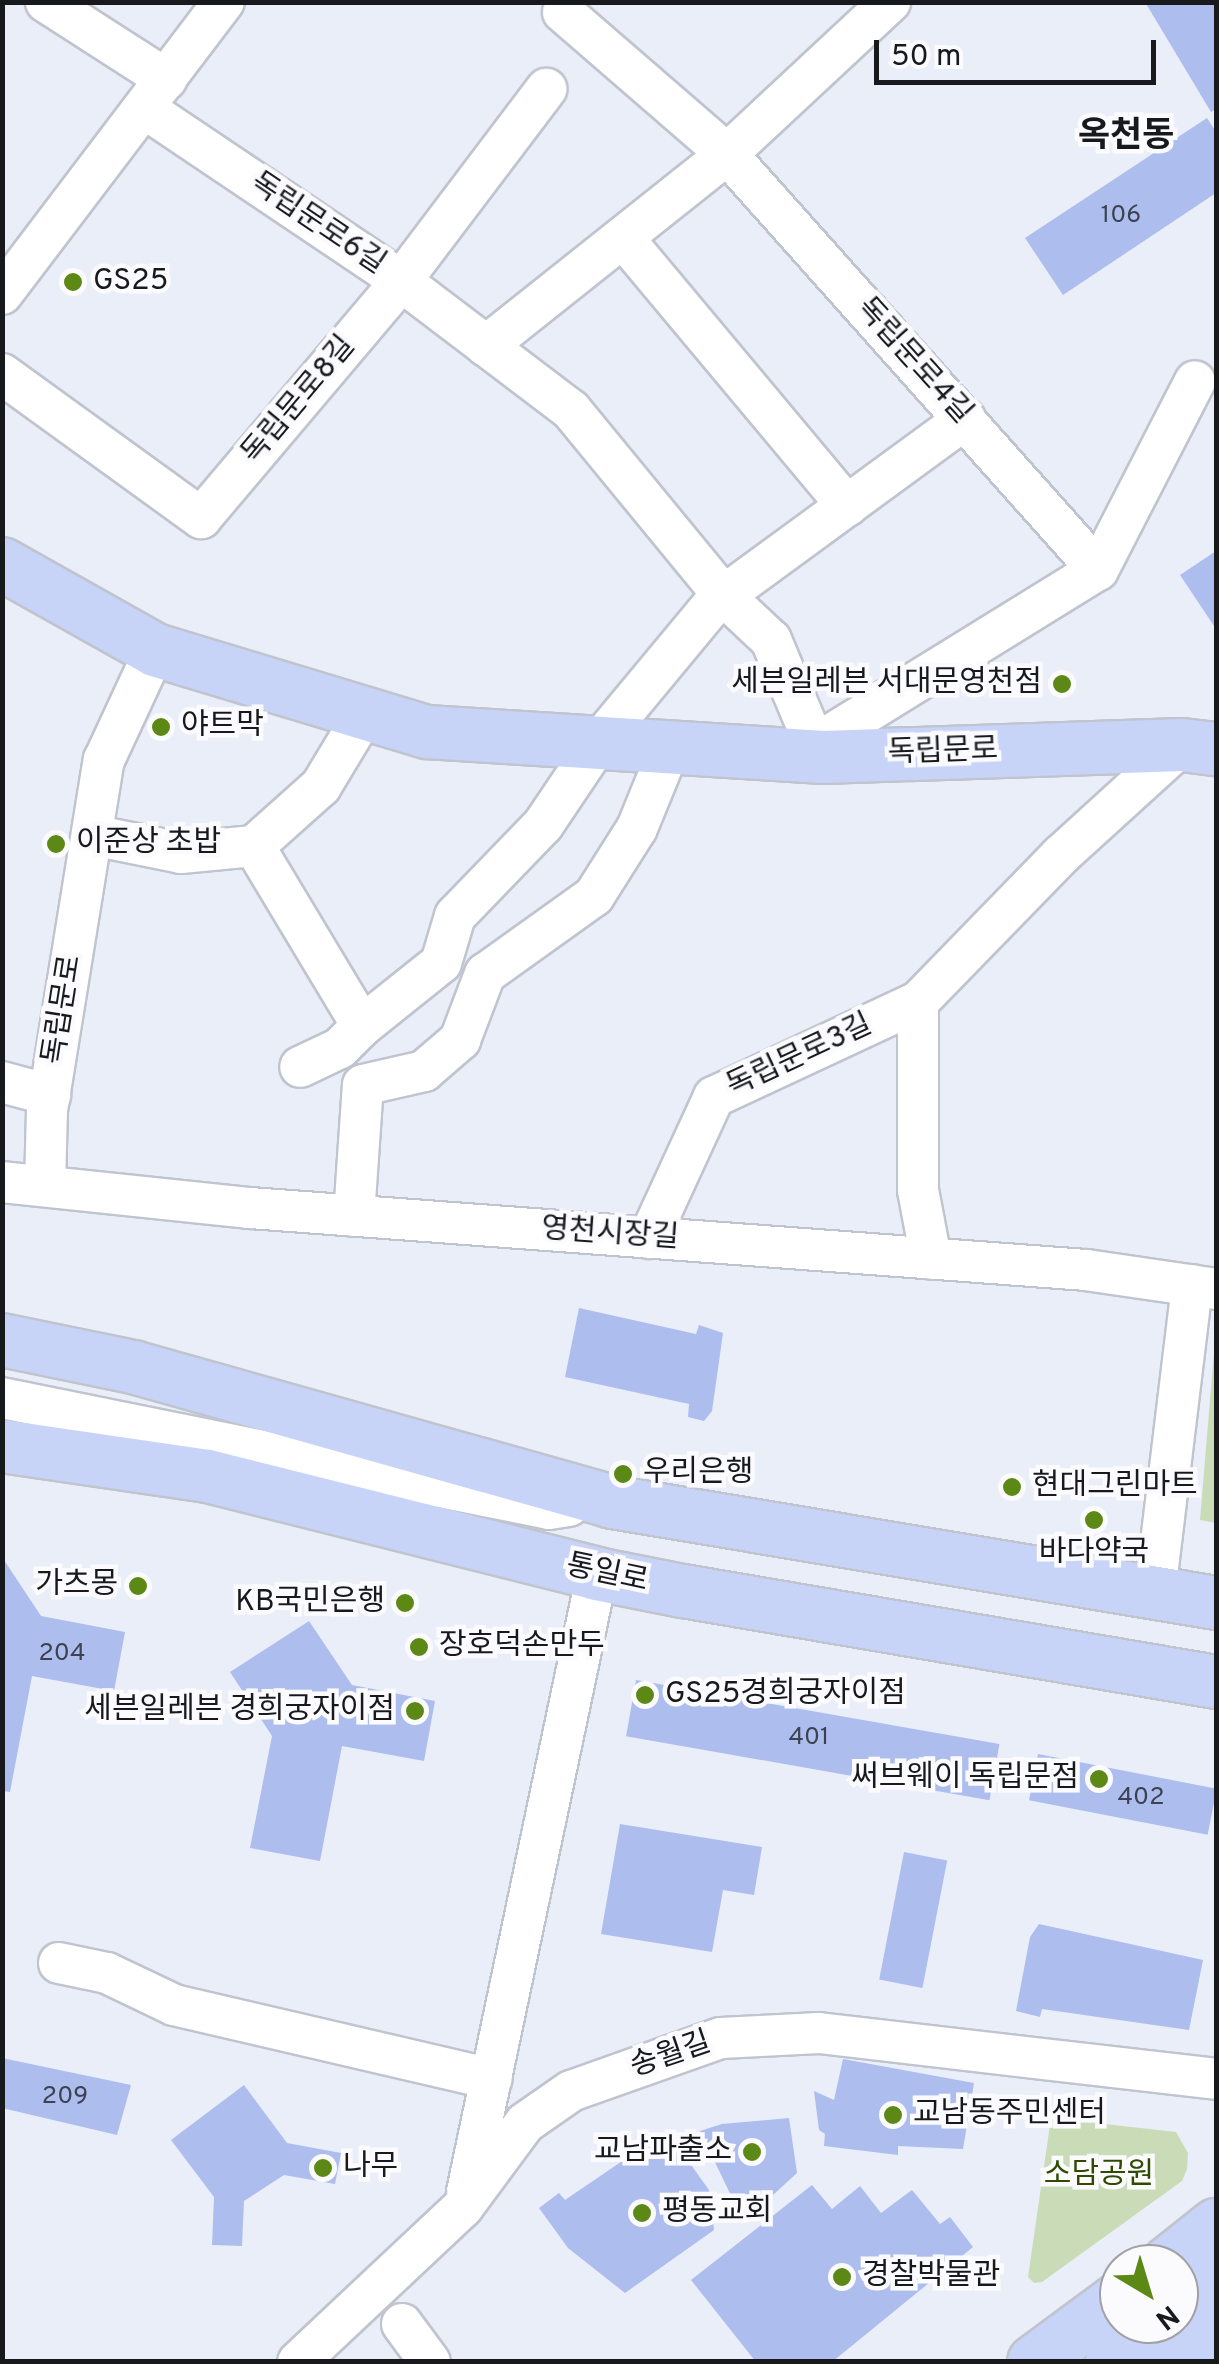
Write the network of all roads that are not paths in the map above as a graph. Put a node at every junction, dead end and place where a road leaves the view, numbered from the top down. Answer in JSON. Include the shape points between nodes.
{"nodes":[{"id":1,"x":46,"y":2,"type":"edge"},
{"id":2,"x":224,"y":2,"type":"edge"},
{"id":3,"x":890,"y":2,"type":"edge"},
{"id":4,"x":563,"y":12,"type":"dead end"},
{"id":5,"x":546,"y":89,"type":"dead end"},
{"id":6,"x":155,"y":94,"type":"junction"},
{"id":7,"x":727,"y":154,"type":"junction"},
{"id":8,"x":624,"y":239,"type":"junction"},
{"id":9,"x":9,"y":273,"type":"edge"},
{"id":10,"x":400,"y":281,"type":"junction"},
{"id":11,"x":486,"y":346,"type":"junction"},
{"id":12,"x":2,"y":374,"type":"edge"},
{"id":13,"x":1196,"y":381,"type":"dead end"},
{"id":14,"x":965,"y":420,"type":"junction"},
{"id":15,"x":847,"y":506,"type":"junction"},
{"id":16,"x":2,"y":564,"type":"edge"},
{"id":17,"x":1098,"y":570,"type":"junction"},
{"id":18,"x":724,"y":596,"type":"junction"},
{"id":19,"x":156,"y":650,"type":"junction"},
{"id":20,"x":364,"y":714,"type":"junction"},
{"id":21,"x":598,"y":743,"type":"junction"},
{"id":22,"x":670,"y":747,"type":"junction"},
{"id":23,"x":1199,"y":747,"type":"edge"},
{"id":24,"x":807,"y":750,"type":"junction"},
{"id":25,"x":92,"y":836,"type":"junction"},
{"id":26,"x":254,"y":846,"type":"junction"},
{"id":27,"x":918,"y":1002,"type":"junction"},
{"id":28,"x":351,"y":1037,"type":"junction"},
{"id":29,"x":300,"y":1068,"type":"dead end"},
{"id":30,"x":2,"y":1082,"type":"edge"},
{"id":31,"x":363,"y":1085,"type":"junction"},
{"id":32,"x":50,"y":1095,"type":"junction"},
{"id":33,"x":2,"y":1182,"type":"edge"},
{"id":34,"x":45,"y":1186,"type":"junction"},
{"id":35,"x":354,"y":1216,"type":"junction"},
{"id":36,"x":649,"y":1238,"type":"junction"},
{"id":37,"x":931,"y":1259,"type":"junction"},
{"id":38,"x":1204,"y":1287,"type":"edge"},
{"id":39,"x":2,"y":1340,"type":"edge"},
{"id":40,"x":2,"y":1398,"type":"edge"},
{"id":41,"x":2,"y":1421,"type":"edge"},
{"id":42,"x":2,"y":1446,"type":"edge"},
{"id":43,"x":208,"y":1476,"type":"junction"},
{"id":44,"x":612,"y":1502,"type":"junction"},
{"id":45,"x":596,"y":1574,"type":"junction"},
{"id":46,"x":1155,"y":1592,"type":"junction"},
{"id":47,"x":1216,"y":1603,"type":"edge"},
{"id":48,"x":1216,"y":1682,"type":"edge"},
{"id":49,"x":59,"y":1962,"type":"dead end"},
{"id":50,"x":492,"y":2079,"type":"junction"},
{"id":51,"x":1216,"y":2079,"type":"edge"},
{"id":52,"x":464,"y":2207,"type":"junction"},
{"id":53,"x":1216,"y":2225,"type":"edge"},
{"id":54,"x":1192,"y":2244,"type":"edge"},
{"id":55,"x":1216,"y":2285,"type":"edge"},
{"id":56,"x":1199,"y":2313,"type":"edge"},
{"id":57,"x":1099,"y":2314,"type":"edge"},
{"id":58,"x":402,"y":2324,"type":"dead end"},
{"id":59,"x":1160,"y":2344,"type":"edge"},
{"id":60,"x":298,"y":2362,"type":"edge"},
{"id":61,"x":430,"y":2362,"type":"edge"},
{"id":62,"x":1034,"y":2362,"type":"edge"},
{"id":63,"x":1112,"y":2362,"type":"edge"}],
"edges":[{"from":1,"to":6,"type":"street","name":"독립문로6길"},
{"from":2,"to":6,"type":"street"},
{"from":3,"to":7,"type":"street"},
{"from":4,"to":7,"type":"street","name":"독립문로4길"},
{"from":5,"to":10,"type":"street","name":"독립문로8길"},
{"from":6,"to":9,"type":"street"},
{"from":6,"to":10,"type":"street","name":"독립문로6길"},
{"from":7,"to":8,"type":"street"},
{"from":7,"to":14,"type":"street","name":"독립문로4길"},
{"from":8,"to":11,"type":"street"},
{"from":8,"to":15,"type":"street"},
{"from":10,"to":11,"type":"street","name":"독립문로6길"},
{"from":10,"to":12,"type":"street","name":"독립문로8길","via":[[201,518]]},
{"from":11,"to":18,"type":"street","name":"독립문로6길","via":[[570,410]]},
{"from":13,"to":17,"type":"street"},
{"from":14,"to":15,"type":"street"},
{"from":14,"to":17,"type":"street","name":"독립문로4길"},
{"from":15,"to":18,"type":"street"},
{"from":16,"to":19,"type":"main road","name":"독립문로"},
{"from":17,"to":24,"type":"street"},
{"from":18,"to":21,"type":"street"},
{"from":18,"to":24,"type":"street","name":"독립문로6길","via":[[772,640]]},
{"from":19,"to":20,"type":"main road","name":"독립문로"},
{"from":19,"to":25,"type":"street","name":"독립문로","via":[[104,760]]},
{"from":20,"to":21,"type":"main road","name":"독립문로","via":[[427,732]]},
{"from":20,"to":26,"type":"street","via":[[321,786]]},
{"from":21,"to":22,"type":"main road","name":"독립문로"},
{"from":21,"to":28,"type":"street","via":[[543,825],[455,916],[442,963]]},
{"from":22,"to":24,"type":"main road","name":"독립문로"},
{"from":22,"to":31,"type":"street","via":[[637,828],[594,896],[485,974],[460,1040],[424,1071]]},
{"from":23,"to":24,"type":"main road","name":"독립문로"},
{"from":23,"to":27,"type":"street","name":"독립문로3길","via":[[1061,855]]},
{"from":25,"to":26,"type":"street","via":[[181,853]]},
{"from":25,"to":32,"type":"street","name":"독립문로"},
{"from":26,"to":28,"type":"street"},
{"from":27,"to":36,"type":"street","name":"독립문로3길","via":[[714,1097]]},
{"from":27,"to":37,"type":"street","name":"독립문로3길","via":[[918,1190]]},
{"from":28,"to":29,"type":"street"},
{"from":28,"to":31,"type":"street"},
{"from":30,"to":32,"type":"street"},
{"from":31,"to":35,"type":"street"},
{"from":32,"to":34,"type":"street","name":"독립문로"},
{"from":33,"to":34,"type":"street","name":"영천시장길"},
{"from":34,"to":35,"type":"street","name":"영천시장길"},
{"from":35,"to":36,"type":"street","name":"영천시장길"},
{"from":36,"to":37,"type":"street","name":"영천시장길"},
{"from":37,"to":38,"type":"street","name":"영천시장길"},
{"from":38,"to":46,"type":"street"},
{"from":39,"to":44,"type":"main road","via":[[133,1367]]},
{"from":40,"to":44,"type":"street","via":[[548,1508]]},
{"from":41,"to":43,"type":"street"},
{"from":42,"to":43,"type":"main road","name":"통일로"},
{"from":43,"to":45,"type":"main road","name":"통일로"},
{"from":44,"to":45,"type":"main road"},
{"from":44,"to":46,"type":"main road"},
{"from":45,"to":48,"type":"main road","name":"통일로"},
{"from":45,"to":50,"type":"street"},
{"from":46,"to":47,"type":"main road"},
{"from":49,"to":50,"type":"street","via":[[108,1973],[174,2006]]},
{"from":50,"to":52,"type":"street"},
{"from":51,"to":52,"type":"street","name":"송월길","via":[[819,2034],[721,2038],[572,2091],[525,2123]]},
{"from":52,"to":60,"type":"street","name":"송월길"},
{"from":53,"to":54,"type":"main road"},
{"from":55,"to":56,"type":"main road"},
{"from":57,"to":62,"type":"main road"},
{"from":58,"to":61,"type":"street"},
{"from":59,"to":63,"type":"main road"}]}
